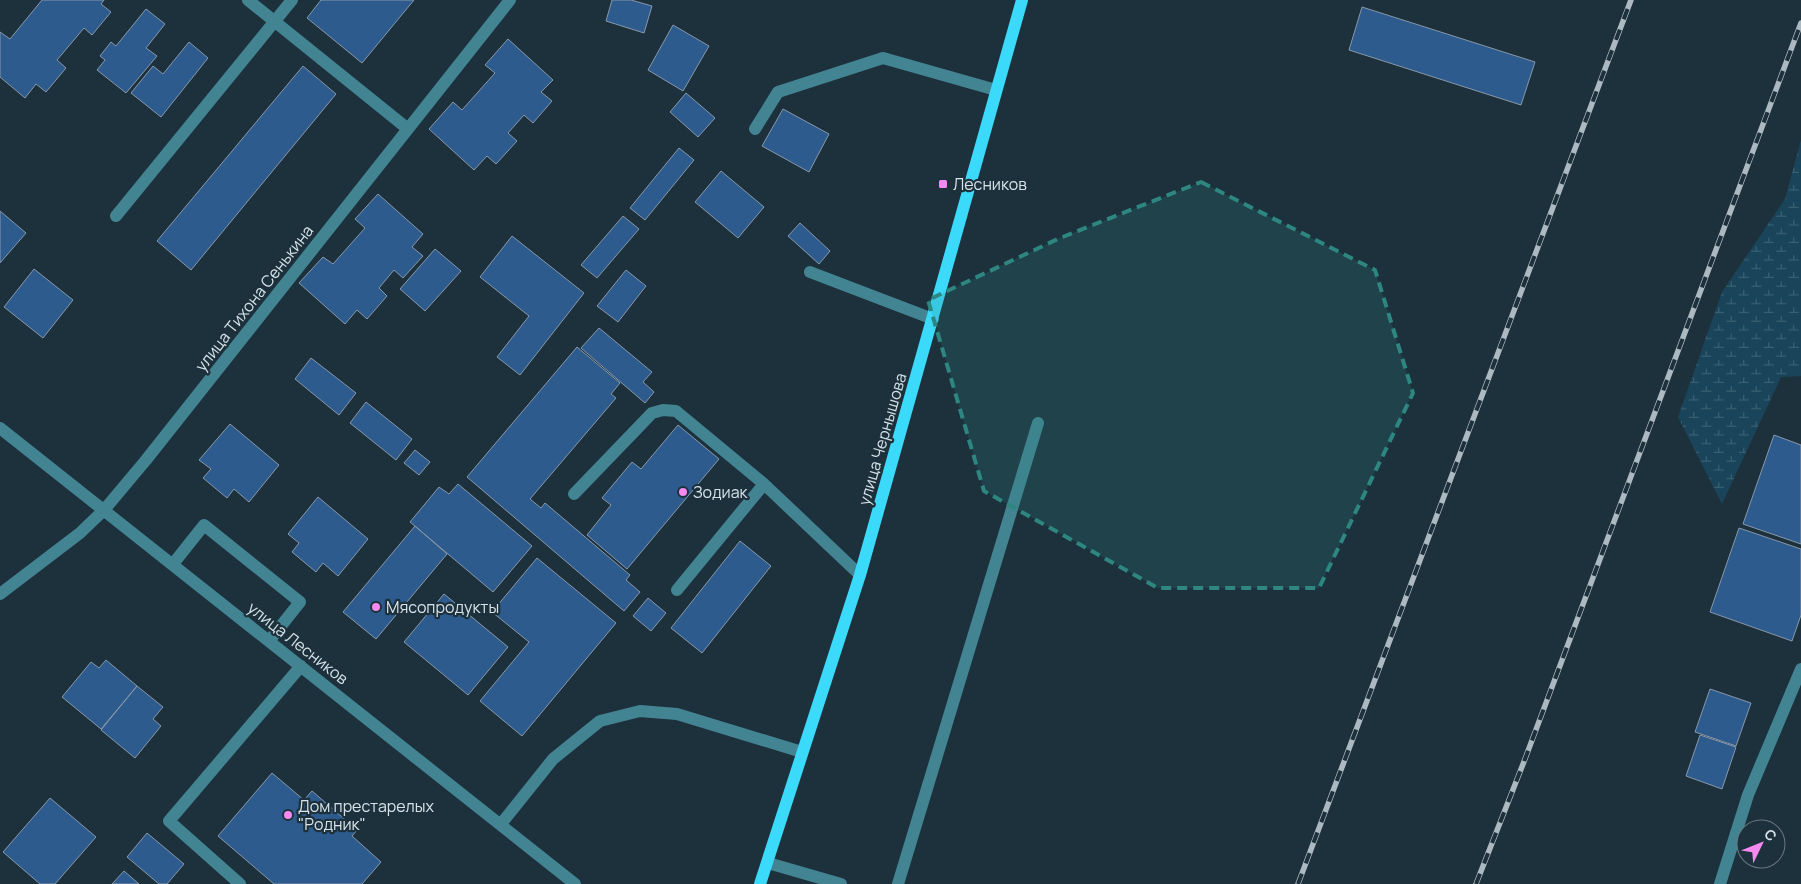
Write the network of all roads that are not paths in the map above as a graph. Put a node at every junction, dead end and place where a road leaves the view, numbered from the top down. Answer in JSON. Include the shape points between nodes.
{"nodes":[{"id":1,"x":248,"y":0,"type":"edge"},
{"id":2,"x":292,"y":0,"type":"edge"},
{"id":3,"x":510,"y":0,"type":"edge"},
{"id":4,"x":1022,"y":0,"type":"edge"},
{"id":5,"x":276,"y":21,"type":"junction"},
{"id":6,"x":996,"y":90,"type":"junction"},
{"id":7,"x":408,"y":129,"type":"junction"},
{"id":8,"x":755,"y":129,"type":"dead end"},
{"id":9,"x":116,"y":216,"type":"dead end"},
{"id":10,"x":810,"y":272,"type":"dead end"},
{"id":11,"x":933,"y":320,"type":"junction"},
{"id":12,"x":1038,"y":422,"type":"dead end"},
{"id":13,"x":0,"y":428,"type":"edge"},
{"id":14,"x":764,"y":484,"type":"junction"},
{"id":15,"x":574,"y":494,"type":"dead end"},
{"id":16,"x":104,"y":510,"type":"junction"},
{"id":17,"x":173,"y":564,"type":"junction"},
{"id":18,"x":860,"y":576,"type":"junction"},
{"id":19,"x":677,"y":590,"type":"dead end"},
{"id":20,"x":0,"y":594,"type":"edge"},
{"id":21,"x":269,"y":641,"type":"junction"},
{"id":22,"x":301,"y":666,"type":"junction"},
{"id":23,"x":1801,"y":669,"type":"edge"},
{"id":24,"x":802,"y":752,"type":"junction"},
{"id":25,"x":501,"y":824,"type":"junction"},
{"id":26,"x":768,"y":863,"type":"junction"},
{"id":27,"x":240,"y":884,"type":"edge"},
{"id":28,"x":575,"y":884,"type":"edge"},
{"id":29,"x":760,"y":884,"type":"edge"},
{"id":30,"x":841,"y":884,"type":"edge"},
{"id":31,"x":898,"y":884,"type":"edge"},
{"id":32,"x":1720,"y":884,"type":"edge"}],
"edges":[{"from":1,"to":5,"type":"street"},
{"from":2,"to":5,"type":"street"},
{"from":3,"to":7,"type":"street","name":"улица Тихона Сенькина"},
{"from":4,"to":6,"type":"main road","name":"улица Чернышова"},
{"from":5,"to":7,"type":"street"},
{"from":5,"to":9,"type":"street"},
{"from":6,"to":8,"type":"street","via":[[883,58],[778,92]]},
{"from":6,"to":11,"type":"main road","name":"улица Чернышова"},
{"from":7,"to":16,"type":"street","name":"улица Тихона Сенькина"},
{"from":10,"to":11,"type":"street"},
{"from":11,"to":18,"type":"main road","name":"улица Чернышова"},
{"from":12,"to":31,"type":"street"},
{"from":13,"to":16,"type":"street","name":"улица Лесников"},
{"from":14,"to":15,"type":"street","via":[[676,411],[664,410],[652,414]]},
{"from":14,"to":18,"type":"street"},
{"from":14,"to":19,"type":"street"},
{"from":16,"to":17,"type":"street","name":"улица Лесников"},
{"from":16,"to":20,"type":"street","name":"улица Тихона Сенькина","via":[[80,533]]},
{"from":17,"to":21,"type":"street","name":"улица Лесников"},
{"from":17,"to":21,"type":"street","via":[[204,525],[300,602]]},
{"from":18,"to":24,"type":"main road","name":"улица Чернышова"},
{"from":21,"to":22,"type":"street","name":"улица Лесников"},
{"from":22,"to":25,"type":"street","name":"улица Лесников"},
{"from":22,"to":27,"type":"street","via":[[169,821]]},
{"from":23,"to":32,"type":"street","via":[[1748,795]]},
{"from":24,"to":25,"type":"street","via":[[677,714],[640,711],[600,721],[553,759]]},
{"from":24,"to":26,"type":"main road","name":"улица Чернышова"},
{"from":25,"to":28,"type":"street","name":"улица Лесников"},
{"from":26,"to":29,"type":"main road","name":"улица Чернышова"},
{"from":26,"to":30,"type":"street"}]}
